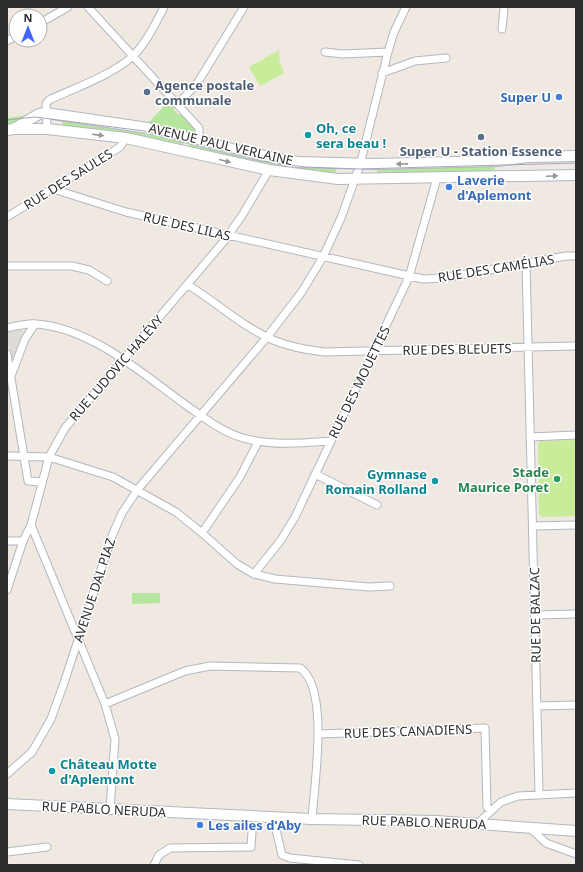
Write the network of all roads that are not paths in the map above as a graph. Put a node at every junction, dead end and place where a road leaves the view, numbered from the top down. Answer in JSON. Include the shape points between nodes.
{"nodes":[{"id":1,"x":68,"y":7,"type":"edge"},
{"id":2,"x":88,"y":7,"type":"edge"},
{"id":3,"x":164,"y":7,"type":"edge"},
{"id":4,"x":244,"y":7,"type":"edge"},
{"id":5,"x":406,"y":7,"type":"edge"},
{"id":6,"x":504,"y":7,"type":"edge"},
{"id":7,"x":48,"y":18,"type":"edge"},
{"id":8,"x":502,"y":29,"type":"dead end"},
{"id":9,"x":325,"y":52,"type":"dead end"},
{"id":10,"x":388,"y":52,"type":"junction"},
{"id":11,"x":133,"y":55,"type":"junction"},
{"id":12,"x":446,"y":58,"type":"dead end"},
{"id":13,"x":382,"y":73,"type":"junction"},
{"id":14,"x":178,"y":104,"type":"junction"},
{"id":15,"x":46,"y":113,"type":"junction"},
{"id":16,"x":10,"y":129,"type":"edge"},
{"id":17,"x":46,"y":129,"type":"junction"},
{"id":18,"x":126,"y":138,"type":"junction"},
{"id":19,"x":200,"y":140,"type":"junction"},
{"id":20,"x":576,"y":156,"type":"edge"},
{"id":21,"x":360,"y":164,"type":"junction"},
{"id":22,"x":269,"y":170,"type":"junction"},
{"id":23,"x":576,"y":175,"type":"edge"},
{"id":24,"x":437,"y":178,"type":"junction"},
{"id":25,"x":355,"y":180,"type":"junction"},
{"id":26,"x":53,"y":189,"type":"junction"},
{"id":27,"x":7,"y":216,"type":"edge"},
{"id":28,"x":228,"y":236,"type":"junction"},
{"id":29,"x":576,"y":256,"type":"edge"},
{"id":30,"x":322,"y":257,"type":"junction"},
{"id":31,"x":526,"y":263,"type":"junction"},
{"id":32,"x":7,"y":266,"type":"edge"},
{"id":33,"x":409,"y":277,"type":"junction"},
{"id":34,"x":107,"y":281,"type":"dead end"},
{"id":35,"x":188,"y":285,"type":"junction"},
{"id":36,"x":36,"y":324,"type":"junction"},
{"id":37,"x":7,"y":328,"type":"edge"},
{"id":38,"x":267,"y":337,"type":"junction"},
{"id":39,"x":576,"y":346,"type":"edge"},
{"id":40,"x":528,"y":347,"type":"junction"},
{"id":41,"x":375,"y":351,"type":"junction"},
{"id":42,"x":7,"y":354,"type":"edge"},
{"id":43,"x":122,"y":360,"type":"junction"},
{"id":44,"x":11,"y":376,"type":"junction"},
{"id":45,"x":11,"y":397,"type":"edge"},
{"id":46,"x":201,"y":416,"type":"junction"},
{"id":47,"x":576,"y":435,"type":"edge"},
{"id":48,"x":530,"y":437,"type":"junction"},
{"id":49,"x":331,"y":441,"type":"junction"},
{"id":50,"x":258,"y":442,"type":"junction"},
{"id":51,"x":25,"y":455,"type":"junction"},
{"id":52,"x":7,"y":456,"type":"edge"},
{"id":53,"x":49,"y":457,"type":"junction"},
{"id":54,"x":315,"y":474,"type":"junction"},
{"id":55,"x":42,"y":482,"type":"junction"},
{"id":56,"x":138,"y":489,"type":"junction"},
{"id":57,"x":377,"y":505,"type":"dead end"},
{"id":58,"x":31,"y":525,"type":"junction"},
{"id":59,"x":576,"y":525,"type":"edge"},
{"id":60,"x":533,"y":526,"type":"junction"},
{"id":61,"x":202,"y":532,"type":"junction"},
{"id":62,"x":7,"y":541,"type":"edge"},
{"id":63,"x":23,"y":541,"type":"junction"},
{"id":64,"x":254,"y":574,"type":"junction"},
{"id":65,"x":390,"y":586,"type":"dead end"},
{"id":66,"x":7,"y":590,"type":"edge"},
{"id":67,"x":576,"y":614,"type":"edge"},
{"id":68,"x":535,"y":615,"type":"junction"},
{"id":69,"x":78,"y":640,"type":"junction"},
{"id":70,"x":105,"y":704,"type":"junction"},
{"id":71,"x":576,"y":705,"type":"edge"},
{"id":72,"x":537,"y":706,"type":"junction"},
{"id":73,"x":318,"y":734,"type":"junction"},
{"id":74,"x":7,"y":774,"type":"edge"},
{"id":75,"x":576,"y":793,"type":"edge"},
{"id":76,"x":539,"y":794,"type":"junction"},
{"id":77,"x":7,"y":804,"type":"edge"},
{"id":78,"x":110,"y":810,"type":"junction"},
{"id":79,"x":491,"y":811,"type":"junction"},
{"id":80,"x":273,"y":817,"type":"junction"},
{"id":81,"x":312,"y":819,"type":"junction"},
{"id":82,"x":478,"y":824,"type":"junction"},
{"id":83,"x":530,"y":828,"type":"junction"},
{"id":84,"x":576,"y":831,"type":"edge"},
{"id":85,"x":252,"y":832,"type":"dead end"},
{"id":86,"x":47,"y":847,"type":"dead end"},
{"id":87,"x":7,"y":852,"type":"edge"},
{"id":88,"x":576,"y":854,"type":"edge"},
{"id":89,"x":154,"y":865,"type":"edge"},
{"id":90,"x":359,"y":865,"type":"edge"}],
"edges":[{"from":1,"to":7,"type":"street"},
{"from":2,"to":11,"type":"street"},
{"from":3,"to":11,"type":"street"},
{"from":4,"to":14,"type":"street","via":[[198,82]]},
{"from":5,"to":10,"type":"street","name":"AVENUE DAL PIAZ"},
{"from":6,"to":8,"type":"street"},
{"from":9,"to":10,"type":"street"},
{"from":10,"to":13,"type":"street","name":"AVENUE DAL PIAZ"},
{"from":11,"to":14,"type":"street"},
{"from":11,"to":15,"type":"street","via":[[111,70],[49,100],[46,104]]},
{"from":12,"to":13,"type":"street","via":[[415,61]]},
{"from":13,"to":21,"type":"street","name":"AVENUE DAL PIAZ"},
{"from":14,"to":19,"type":"street","via":[[200,128]]},
{"from":15,"to":16,"type":"street","name":"AVENUE PAUL VERLAINE"},
{"from":15,"to":17,"type":"street"},
{"from":15,"to":19,"type":"street","name":"AVENUE PAUL VERLAINE","via":[[136,126]]},
{"from":16,"to":17,"type":"street","name":"AVENUE PAUL VERLAINE"},
{"from":17,"to":18,"type":"street","name":"AVENUE PAUL VERLAINE","one_way":true},
{"from":18,"to":22,"type":"street","name":"AVENUE PAUL VERLAINE","one_way":true},
{"from":18,"to":26,"type":"street","name":"RUE DES SAULES","via":[[120,147]]},
{"from":19,"to":21,"type":"street","name":"AVENUE PAUL VERLAINE","via":[[297,162]]},
{"from":20,"to":21,"type":"street","name":"AVENUE PAUL VERLAINE","one_way":true,"via":[[528,157],[497,161]]},
{"from":21,"to":25,"type":"street","name":"AVENUE DAL PIAZ"},
{"from":22,"to":25,"type":"street","name":"AVENUE PAUL VERLAINE"},
{"from":22,"to":28,"type":"street","name":"RUE LUDOVIC HALÉVY"},
{"from":24,"to":23,"type":"street","name":"AVENUE PAUL VERLAINE","one_way":true},
{"from":24,"to":25,"type":"street","name":"AVENUE PAUL VERLAINE"},
{"from":24,"to":33,"type":"street","name":"RUE DES MOUETTES"},
{"from":25,"to":30,"type":"street","name":"AVENUE DAL PIAZ","via":[[341,218]]},
{"from":26,"to":27,"type":"street","name":"RUE DES SAULES"},
{"from":26,"to":28,"type":"street","name":"RUE DES LILAS","via":[[126,212]]},
{"from":28,"to":30,"type":"street","name":"RUE DES LILAS"},
{"from":28,"to":35,"type":"street","name":"RUE LUDOVIC HALÉVY"},
{"from":29,"to":31,"type":"street","name":"RUE DES CAMÉLIAS"},
{"from":30,"to":33,"type":"street","name":"RUE DES CAMÉLIAS"},
{"from":30,"to":38,"type":"street","name":"AVENUE DAL PIAZ","via":[[301,293]]},
{"from":31,"to":33,"type":"street","name":"RUE DES CAMÉLIAS","via":[[444,278]]},
{"from":31,"to":40,"type":"street","name":"RUE DE BALZAC"},
{"from":32,"to":34,"type":"street","via":[[72,266],[89,270]]},
{"from":33,"to":41,"type":"street","name":"RUE DES MOUETTES"},
{"from":35,"to":38,"type":"street","name":"RUE DES BLEUETS"},
{"from":35,"to":43,"type":"street","name":"RUE LUDOVIC HALÉVY"},
{"from":36,"to":37,"type":"street"},
{"from":36,"to":43,"type":"street","via":[[60,328],[83,336]]},
{"from":36,"to":44,"type":"street","via":[[25,339]]},
{"from":38,"to":41,"type":"street","name":"RUE DES BLEUETS","via":[[309,351]]},
{"from":38,"to":46,"type":"street","name":"AVENUE DAL PIAZ"},
{"from":39,"to":40,"type":"street","name":"RUE DES BLEUETS"},
{"from":40,"to":41,"type":"street","name":"RUE DES BLEUETS"},
{"from":40,"to":48,"type":"street","name":"RUE DE BALZAC"},
{"from":41,"to":49,"type":"street","name":"RUE DES MOUETTES"},
{"from":42,"to":44,"type":"street"},
{"from":43,"to":46,"type":"street"},
{"from":43,"to":53,"type":"street","name":"RUE LUDOVIC HALÉVY","via":[[65,428]]},
{"from":44,"to":45,"type":"street"},
{"from":45,"to":51,"type":"street"},
{"from":46,"to":50,"type":"street","via":[[228,433]]},
{"from":46,"to":56,"type":"street","name":"AVENUE DAL PIAZ"},
{"from":47,"to":48,"type":"street"},
{"from":48,"to":60,"type":"street","name":"RUE DE BALZAC"},
{"from":49,"to":50,"type":"street"},
{"from":49,"to":54,"type":"street","name":"RUE DES MOUETTES"},
{"from":50,"to":61,"type":"street","via":[[240,477]]},
{"from":51,"to":52,"type":"street"},
{"from":51,"to":53,"type":"street"},
{"from":51,"to":55,"type":"street","via":[[28,481]]},
{"from":53,"to":55,"type":"street","name":"RUE LUDOVIC HALÉVY"},
{"from":53,"to":56,"type":"street","via":[[114,477]]},
{"from":54,"to":57,"type":"street"},
{"from":54,"to":64,"type":"street","name":"RUE DES MOUETTES","via":[[280,540]]},
{"from":55,"to":58,"type":"street","name":"RUE LUDOVIC HALÉVY"},
{"from":56,"to":61,"type":"street","via":[[176,512]]},
{"from":56,"to":69,"type":"street","name":"AVENUE DAL PIAZ","via":[[122,513],[112,536]]},
{"from":58,"to":63,"type":"street","name":"RUE LUDOVIC HALÉVY"},
{"from":58,"to":69,"type":"street"},
{"from":59,"to":60,"type":"street"},
{"from":60,"to":68,"type":"street","name":"RUE DE BALZAC"},
{"from":61,"to":64,"type":"street","via":[[237,564]]},
{"from":62,"to":63,"type":"street"},
{"from":63,"to":66,"type":"street","name":"RUE LUDOVIC HALÉVY"},
{"from":64,"to":65,"type":"street","via":[[275,579],[369,587]]},
{"from":67,"to":68,"type":"street"},
{"from":68,"to":72,"type":"street","name":"RUE DE BALZAC"},
{"from":69,"to":70,"type":"street"},
{"from":69,"to":74,"type":"street","name":"AVENUE DAL PIAZ","via":[[51,719],[32,752]]},
{"from":70,"to":73,"type":"street","via":[[185,671],[210,666],[300,668],[307,672],[319,711]]},
{"from":70,"to":78,"type":"street","via":[[115,740]]},
{"from":71,"to":72,"type":"street"},
{"from":72,"to":76,"type":"street","name":"RUE DE BALZAC"},
{"from":73,"to":79,"type":"street","name":"RUE DES CANADIENS","via":[[485,728],[486,807]]},
{"from":73,"to":81,"type":"street"},
{"from":75,"to":76,"type":"street"},
{"from":76,"to":79,"type":"street","via":[[518,796],[502,802]]},
{"from":77,"to":78,"type":"street","name":"RUE PABLO NERUDA"},
{"from":78,"to":80,"type":"street","name":"RUE PABLO NERUDA"},
{"from":79,"to":82,"type":"street"},
{"from":80,"to":81,"type":"street","name":"RUE PABLO NERUDA"},
{"from":80,"to":90,"type":"street","via":[[282,855],[297,859]]},
{"from":81,"to":82,"type":"street","name":"RUE PABLO NERUDA"},
{"from":82,"to":83,"type":"street","name":"RUE PABLO NERUDA"},
{"from":83,"to":84,"type":"street","name":"RUE PABLO NERUDA"},
{"from":83,"to":88,"type":"street","via":[[546,843]]},
{"from":85,"to":89,"type":"street","via":[[251,847],[170,848],[159,855]]},
{"from":86,"to":87,"type":"street"}]}
